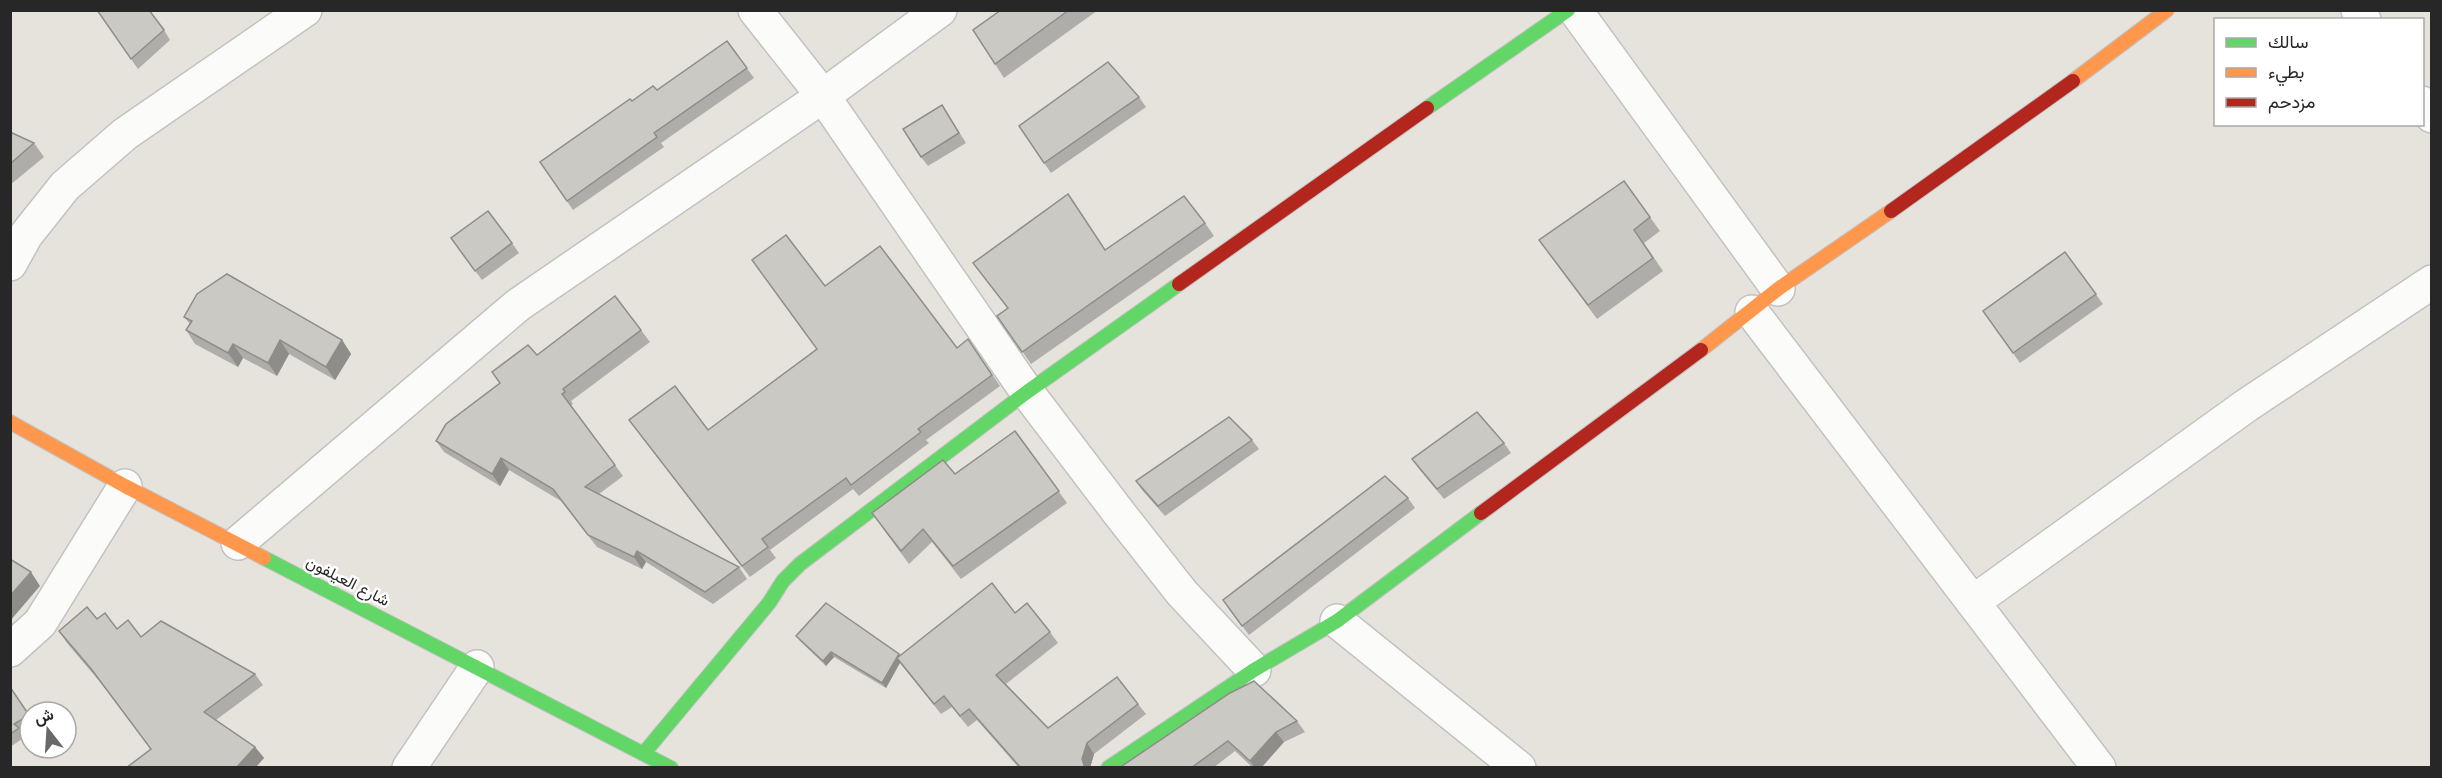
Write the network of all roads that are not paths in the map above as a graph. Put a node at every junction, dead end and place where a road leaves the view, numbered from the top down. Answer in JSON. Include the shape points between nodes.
{"nodes":[{"id":1,"x":305,"y":10,"type":"edge"},
{"id":2,"x":755,"y":10,"type":"edge"},
{"id":3,"x":940,"y":10,"type":"edge"},
{"id":4,"x":1568,"y":10,"type":"edge"},
{"id":5,"x":1575,"y":10,"type":"edge"},
{"id":6,"x":2167,"y":10,"type":"edge"},
{"id":7,"x":823,"y":96,"type":"junction"},
{"id":8,"x":10,"y":264,"type":"edge"},
{"id":9,"x":2432,"y":282,"type":"edge"},
{"id":10,"x":1778,"y":289,"type":"junction"},
{"id":11,"x":1752,"y":312,"type":"junction"},
{"id":12,"x":1027,"y":392,"type":"junction"},
{"id":13,"x":10,"y":422,"type":"edge"},
{"id":14,"x":125,"y":486,"type":"junction"},
{"id":15,"x":238,"y":543,"type":"junction"},
{"id":16,"x":1973,"y":602,"type":"junction"},
{"id":17,"x":1336,"y":621,"type":"junction"},
{"id":18,"x":10,"y":650,"type":"edge"},
{"id":19,"x":477,"y":667,"type":"junction"},
{"id":20,"x":1254,"y":670,"type":"junction"},
{"id":21,"x":644,"y":753,"type":"junction"},
{"id":22,"x":409,"y":768,"type":"edge"},
{"id":23,"x":671,"y":768,"type":"edge"},
{"id":24,"x":1108,"y":768,"type":"edge"},
{"id":25,"x":1520,"y":768,"type":"edge"},
{"id":26,"x":2098,"y":768,"type":"edge"}],
"edges":[{"from":1,"to":8,"type":"street","via":[[125,134],[65,186],[26,235]]},
{"from":2,"to":7,"type":"street"},
{"from":3,"to":7,"type":"street"},
{"from":4,"to":12,"type":"main road"},
{"from":5,"to":10,"type":"street"},
{"from":6,"to":10,"type":"main road","via":[[2015,124]]},
{"from":7,"to":12,"type":"street"},
{"from":7,"to":15,"type":"street","via":[[518,305]]},
{"from":9,"to":16,"type":"street","via":[[2247,405]]},
{"from":10,"to":11,"type":"main road"},
{"from":11,"to":16,"type":"street"},
{"from":11,"to":17,"type":"main road"},
{"from":12,"to":20,"type":"street","via":[[1182,593]]},
{"from":12,"to":21,"type":"main road","via":[[800,564]]},
{"from":13,"to":14,"type":"main road","name":"شارع العيلفون"},
{"from":14,"to":15,"type":"main road","name":"شارع العيلفون"},
{"from":14,"to":18,"type":"street","via":[[40,623]]},
{"from":15,"to":19,"type":"main road","name":"شارع العيلفون"},
{"from":16,"to":26,"type":"street"},
{"from":17,"to":20,"type":"main road"},
{"from":17,"to":25,"type":"street"},
{"from":19,"to":21,"type":"main road","name":"شارع العيلفون"},
{"from":19,"to":22,"type":"street"},
{"from":20,"to":24,"type":"main road"},
{"from":21,"to":23,"type":"main road","name":"شارع العيلفون"}]}
